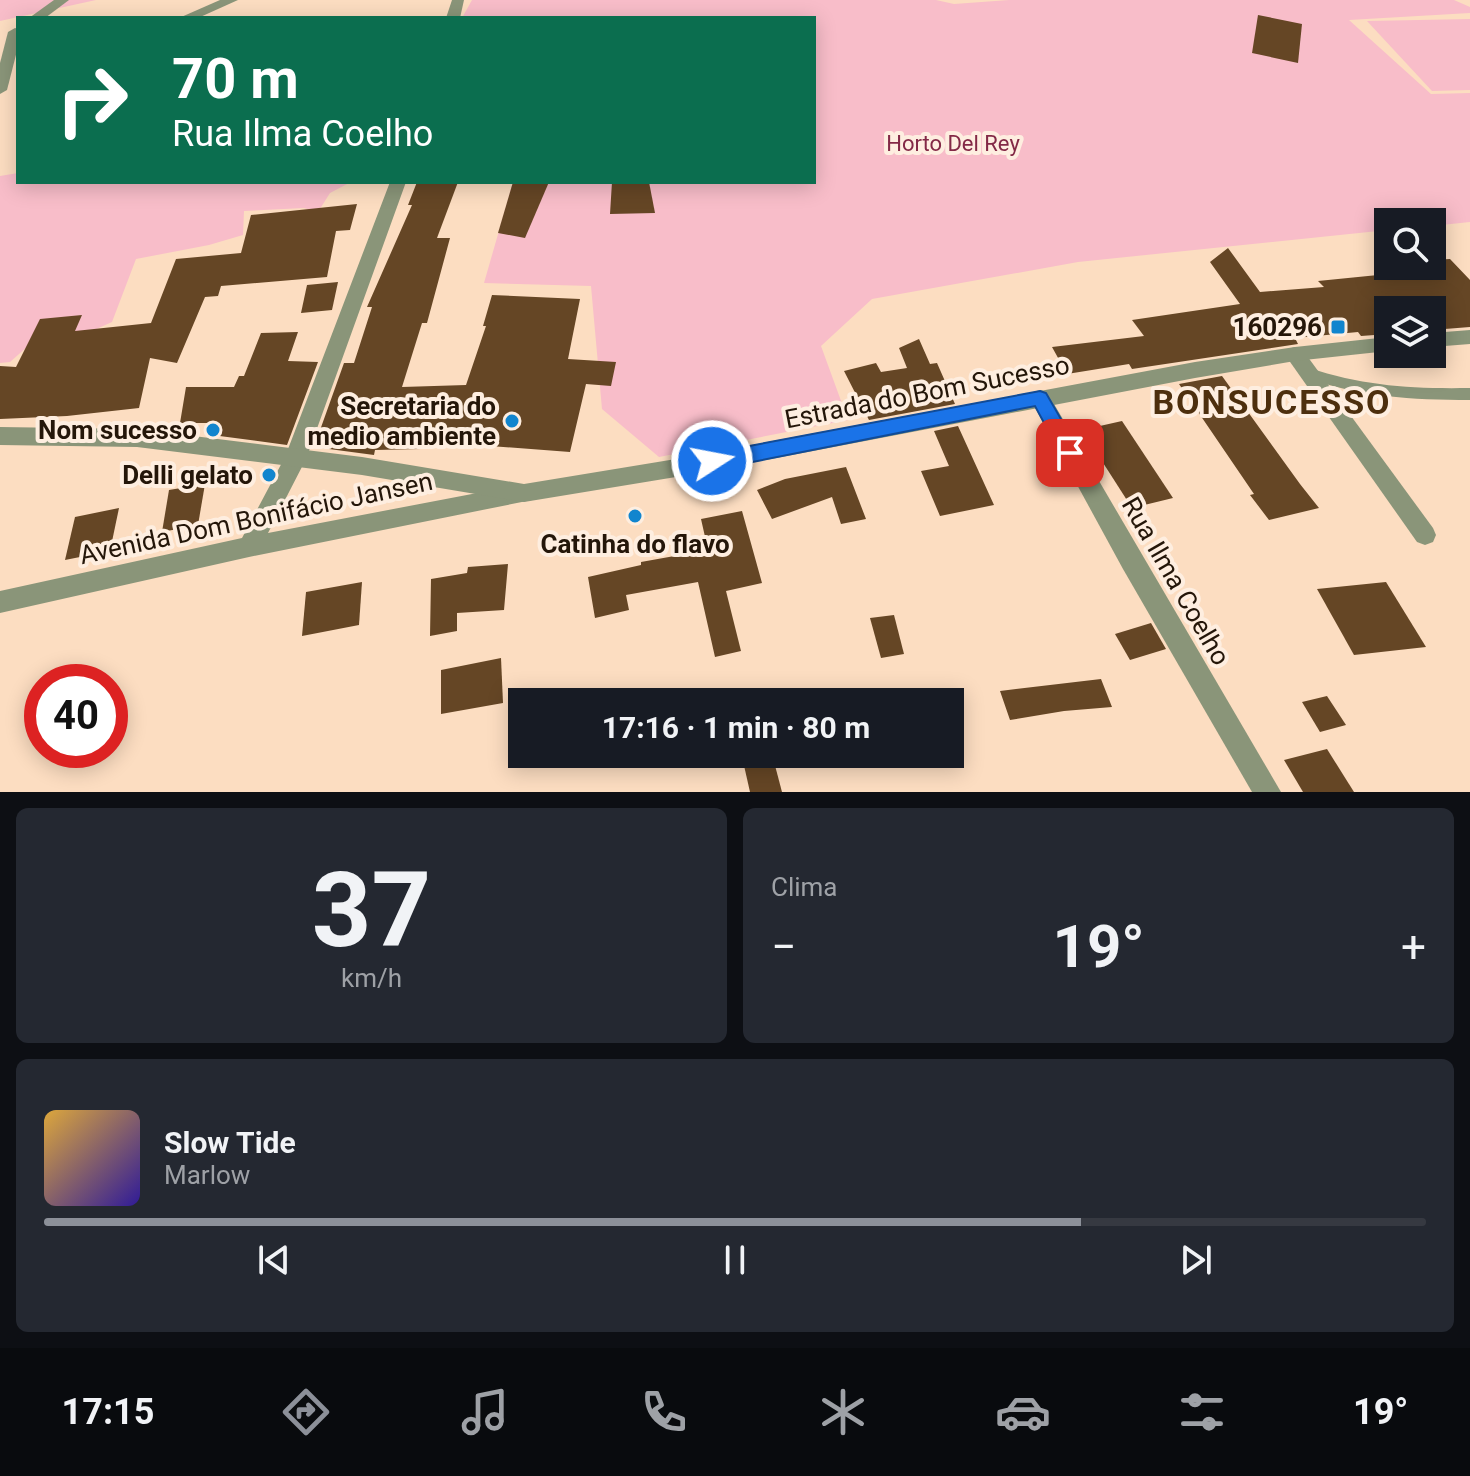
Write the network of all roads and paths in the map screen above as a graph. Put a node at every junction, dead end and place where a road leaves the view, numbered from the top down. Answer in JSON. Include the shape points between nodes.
{"nodes":[{"id":1,"x":63,"y":0,"type":"edge"},
{"id":2,"x":232,"y":0,"type":"edge"},
{"id":3,"x":39,"y":16,"type":"edge"},
{"id":4,"x":191,"y":16,"type":"edge"},
{"id":5,"x":16,"y":39,"type":"edge"},
{"id":6,"x":12,"y":69,"type":"edge"},
{"id":7,"x":0,"y":90,"type":"edge"},
{"id":8,"x":397,"y":184,"type":"edge"},
{"id":9,"x":1470,"y":337,"type":"edge"},
{"id":10,"x":1446,"y":339,"type":"edge"},
{"id":11,"x":1374,"y":346,"type":"edge"},
{"id":12,"x":1295,"y":354,"type":"junction"},
{"id":13,"x":1308,"y":373,"type":"junction"},
{"id":14,"x":1470,"y":394,"type":"edge"},
{"id":15,"x":1040,"y":398,"type":"junction"},
{"id":16,"x":0,"y":436,"type":"edge"},
{"id":17,"x":295,"y":459,"type":"junction"},
{"id":18,"x":524,"y":493,"type":"junction"},
{"id":19,"x":1425,"y":535,"type":"dead end"},
{"id":20,"x":249,"y":547,"type":"junction"},
{"id":21,"x":0,"y":602,"type":"edge"},
{"id":22,"x":1267,"y":792,"type":"edge"}],
"edges":[{"from":1,"to":3,"type":"street"},
{"from":2,"to":4,"type":"street"},
{"from":5,"to":6,"type":"street"},
{"from":6,"to":7,"type":"street"},
{"from":8,"to":17,"type":"street"},
{"from":9,"to":10,"type":"street"},
{"from":11,"to":12,"type":"street","name":"Estrada do Bom Sucesso"},
{"from":12,"to":13,"type":"street"},
{"from":12,"to":15,"type":"street","name":"Estrada do Bom Sucesso"},
{"from":13,"to":14,"type":"lane","via":[[1386,394]]},
{"from":13,"to":19,"type":"street"},
{"from":15,"to":18,"type":"street","name":"Estrada do Bom Sucesso"},
{"from":15,"to":22,"type":"street","name":"Rua Ilma Coelho"},
{"from":16,"to":17,"type":"street","name":"Estrada do Bom Sucesso","via":[[137,438]]},
{"from":17,"to":18,"type":"street","name":"Estrada do Bom Sucesso"},
{"from":17,"to":20,"type":"street"},
{"from":18,"to":20,"type":"street","name":"Avenida Dom Bonifácio Jansen"},
{"from":20,"to":21,"type":"street","name":"Avenida Dom Bonifácio Jansen"}]}
